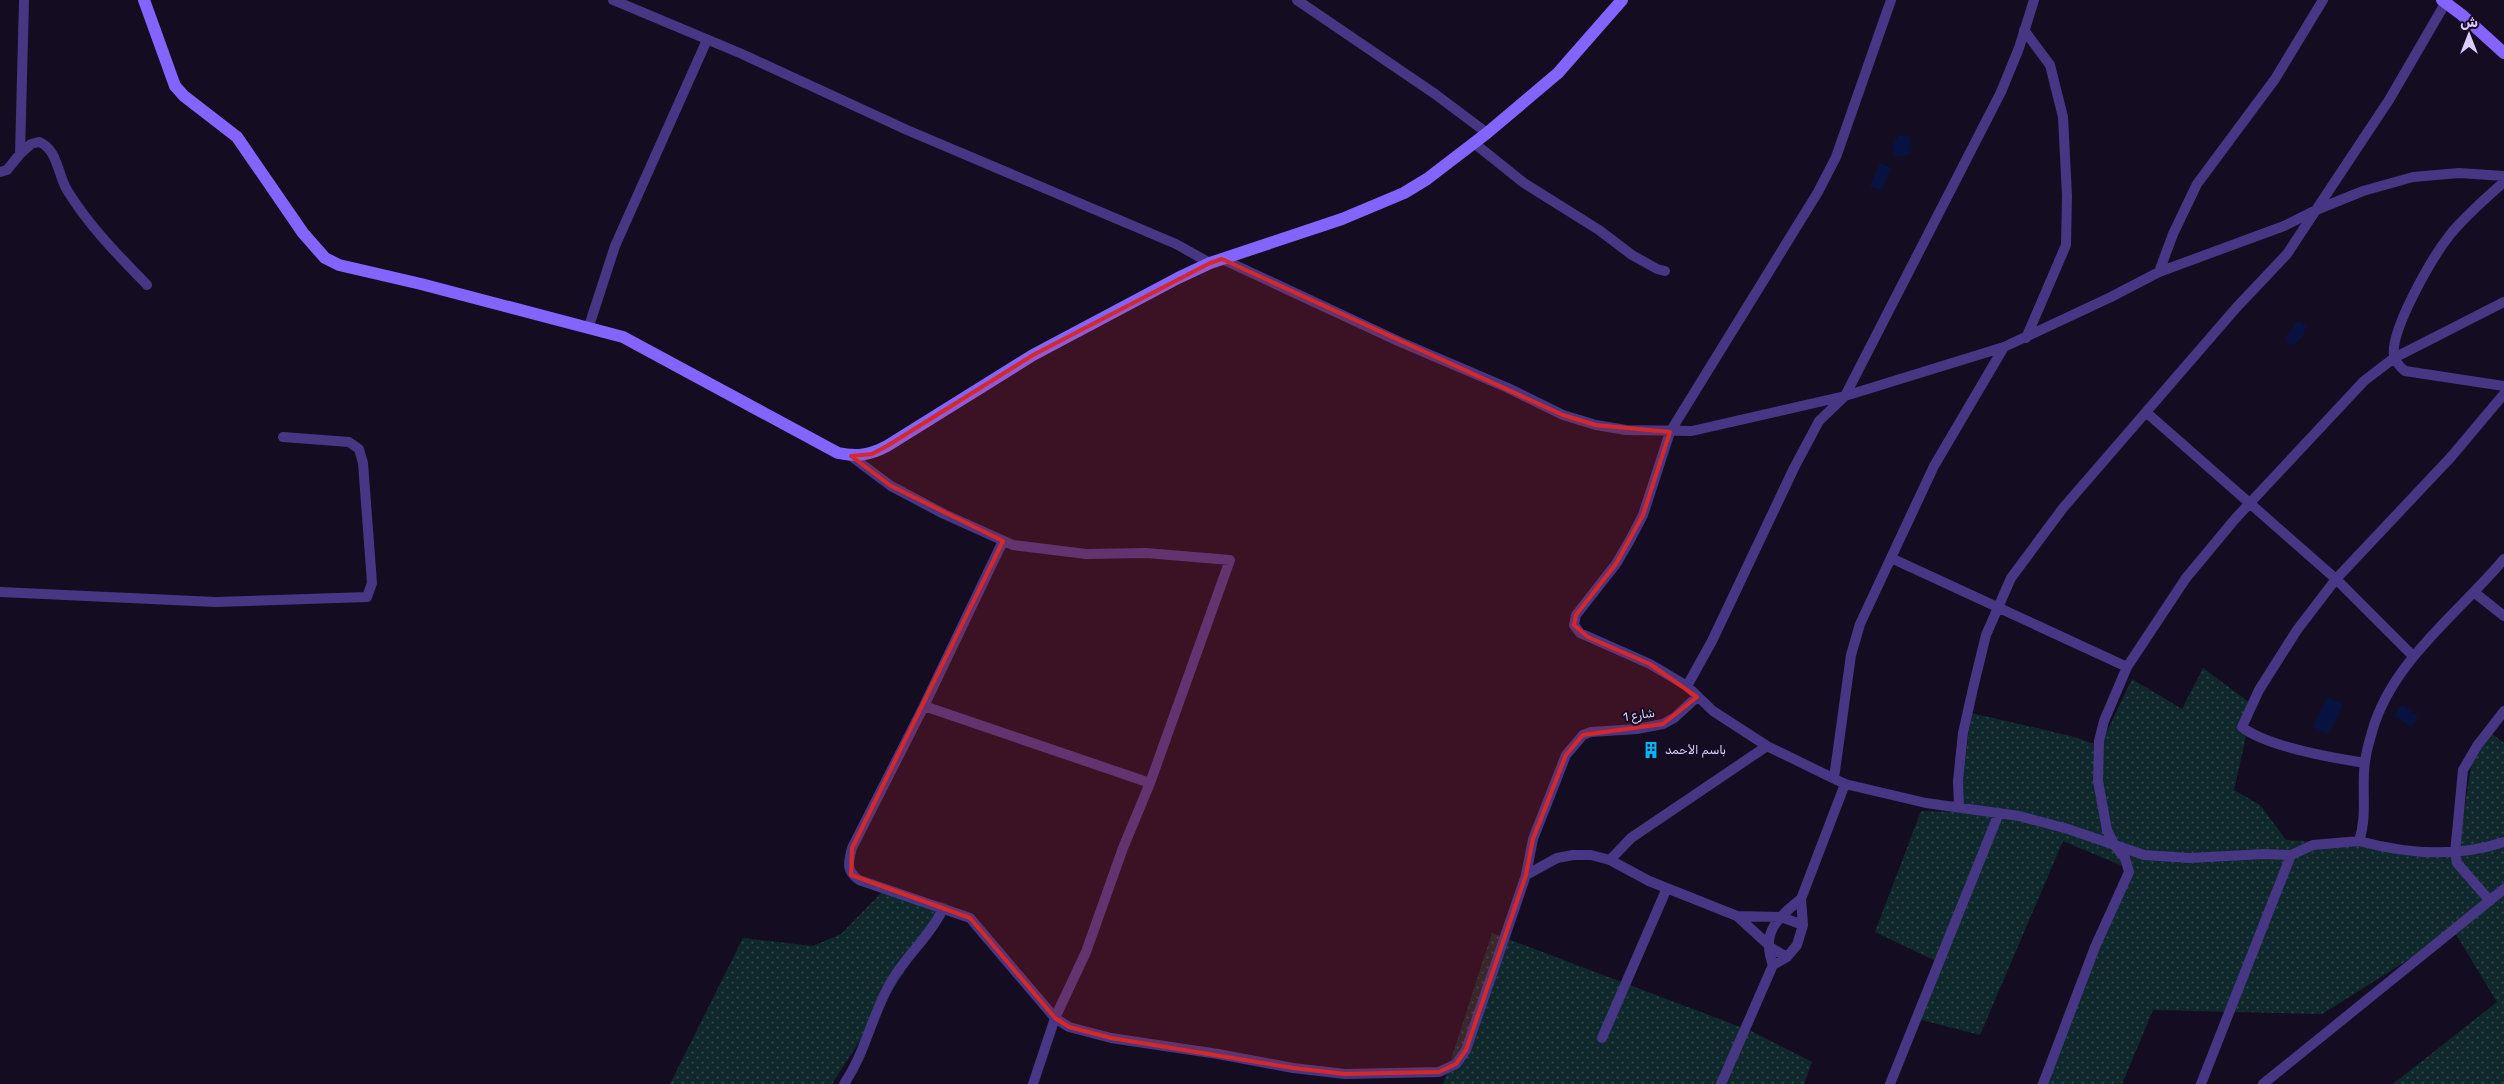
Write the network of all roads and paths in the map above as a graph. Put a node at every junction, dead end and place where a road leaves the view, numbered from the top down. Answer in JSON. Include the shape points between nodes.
{"nodes":[{"id":1,"x":24,"y":0,"type":"edge"},
{"id":2,"x":144,"y":0,"type":"edge"},
{"id":3,"x":613,"y":0,"type":"edge"},
{"id":4,"x":1297,"y":0,"type":"edge"},
{"id":5,"x":1622,"y":0,"type":"edge"},
{"id":6,"x":1890,"y":0,"type":"edge"},
{"id":7,"x":2034,"y":0,"type":"edge"},
{"id":8,"x":2322,"y":0,"type":"edge"},
{"id":9,"x":2444,"y":1,"type":"edge"},
{"id":10,"x":2024,"y":30,"type":"junction"},
{"id":11,"x":707,"y":40,"type":"junction"},
{"id":12,"x":2504,"y":53,"type":"edge"},
{"id":13,"x":1487,"y":133,"type":"junction"},
{"id":14,"x":1474,"y":143,"type":"junction"},
{"id":15,"x":20,"y":154,"type":"junction"},
{"id":16,"x":0,"y":172,"type":"edge"},
{"id":17,"x":2504,"y":176,"type":"edge"},
{"id":18,"x":2504,"y":182,"type":"edge"},
{"id":19,"x":2316,"y":210,"type":"junction"},
{"id":20,"x":1216,"y":261,"type":"junction"},
{"id":21,"x":1665,"y":271,"type":"dead end"},
{"id":22,"x":2159,"y":272,"type":"junction"},
{"id":23,"x":147,"y":286,"type":"dead end"},
{"id":24,"x":2504,"y":302,"type":"edge"},
{"id":25,"x":589,"y":326,"type":"junction"},
{"id":26,"x":2026,"y":338,"type":"junction"},
{"id":27,"x":2004,"y":347,"type":"junction"},
{"id":28,"x":2394,"y":358,"type":"junction"},
{"id":29,"x":2504,"y":386,"type":"edge"},
{"id":30,"x":2504,"y":394,"type":"edge"},
{"id":31,"x":1845,"y":396,"type":"junction"},
{"id":32,"x":2147,"y":413,"type":"junction"},
{"id":33,"x":1670,"y":432,"type":"junction"},
{"id":34,"x":283,"y":437,"type":"dead end"},
{"id":35,"x":851,"y":456,"type":"junction"},
{"id":36,"x":2250,"y":503,"type":"junction"},
{"id":37,"x":1003,"y":541,"type":"junction"},
{"id":38,"x":1891,"y":558,"type":"junction"},
{"id":39,"x":2504,"y":559,"type":"edge"},
{"id":40,"x":2336,"y":579,"type":"junction"},
{"id":41,"x":0,"y":592,"type":"edge"},
{"id":42,"x":2475,"y":593,"type":"junction"},
{"id":43,"x":1998,"y":606,"type":"junction"},
{"id":44,"x":2504,"y":616,"type":"edge"},
{"id":45,"x":2413,"y":656,"type":"junction"},
{"id":46,"x":2127,"y":667,"type":"junction"},
{"id":47,"x":1686,"y":686,"type":"junction"},
{"id":48,"x":1697,"y":698,"type":"junction"},
{"id":49,"x":924,"y":706,"type":"junction"},
{"id":50,"x":2504,"y":711,"type":"edge"},
{"id":51,"x":1766,"y":746,"type":"junction"},
{"id":52,"x":2365,"y":763,"type":"junction"},
{"id":53,"x":1834,"y":778,"type":"junction"},
{"id":54,"x":1150,"y":783,"type":"junction"},
{"id":55,"x":1845,"y":784,"type":"junction"},
{"id":56,"x":1959,"y":806,"type":"junction"},
{"id":57,"x":1999,"y":813,"type":"junction"},
{"id":58,"x":2359,"y":840,"type":"junction"},
{"id":59,"x":2504,"y":842,"type":"edge"},
{"id":60,"x":2115,"y":846,"type":"junction"},
{"id":61,"x":2455,"y":853,"type":"junction"},
{"id":62,"x":2291,"y":855,"type":"junction"},
{"id":63,"x":1610,"y":860,"type":"junction"},
{"id":64,"x":1526,"y":875,"type":"junction"},
{"id":65,"x":1666,"y":888,"type":"junction"},
{"id":66,"x":2504,"y":889,"type":"edge"},
{"id":67,"x":1800,"y":900,"type":"junction"},
{"id":68,"x":2490,"y":901,"type":"junction"},
{"id":69,"x":943,"y":909,"type":"junction"},
{"id":70,"x":1737,"y":916,"type":"junction"},
{"id":71,"x":1781,"y":917,"type":"junction"},
{"id":72,"x":1803,"y":925,"type":"junction"},
{"id":73,"x":1767,"y":942,"type":"junction"},
{"id":74,"x":1787,"y":957,"type":"junction"},
{"id":75,"x":1772,"y":965,"type":"junction"},
{"id":76,"x":1055,"y":1018,"type":"junction"},
{"id":77,"x":1602,"y":1038,"type":"dead end"},
{"id":78,"x":844,"y":1084,"type":"edge"},
{"id":79,"x":1033,"y":1084,"type":"edge"},
{"id":80,"x":1721,"y":1084,"type":"edge"},
{"id":81,"x":1890,"y":1084,"type":"edge"},
{"id":82,"x":2043,"y":1084,"type":"edge"},
{"id":83,"x":2200,"y":1084,"type":"edge"},
{"id":84,"x":2263,"y":1084,"type":"edge"}],
"edges":[{"from":1,"to":15,"type":"street"},
{"from":2,"to":25,"type":"street","via":[[175,86],[237,137],[303,233],[326,258],[339,265]]},
{"from":3,"to":11,"type":"street"},
{"from":4,"to":13,"type":"street"},
{"from":5,"to":13,"type":"street","via":[[1558,74]]},
{"from":6,"to":33,"type":"street","via":[[1831,166],[1802,220]]},
{"from":7,"to":10,"type":"street"},
{"from":8,"to":22,"type":"street","via":[[2275,79],[2197,184]]},
{"from":9,"to":12,"type":"street"},
{"from":9,"to":19,"type":"street","via":[[2388,100]]},
{"from":10,"to":26,"type":"street","via":[[2050,65],[2063,118],[2067,196],[2066,245]]},
{"from":10,"to":31,"type":"street","via":[[2001,92]]},
{"from":11,"to":20,"type":"street","via":[[907,130]]},
{"from":11,"to":25,"type":"street","via":[[615,246]]},
{"from":13,"to":14,"type":"street"},
{"from":14,"to":20,"type":"street","via":[[1404,193],[1294,236]]},
{"from":14,"to":21,"type":"street","via":[[1524,183],[1632,254]]},
{"from":15,"to":16,"type":"street","via":[[7,170]]},
{"from":15,"to":23,"type":"street","via":[[30,144],[39,142],[50,148],[67,190],[97,234]]},
{"from":17,"to":19,"type":"street","via":[[2459,173],[2414,177],[2363,191]]},
{"from":18,"to":28,"type":"street","via":[[2448,237],[2432,262],[2398,331]]},
{"from":19,"to":22,"type":"street","via":[[2284,226]]},
{"from":19,"to":32,"type":"street","via":[[2287,254],[2236,308]]},
{"from":20,"to":33,"type":"street","via":[[1563,414],[1596,425]]},
{"from":20,"to":35,"type":"street","via":[[1086,325],[887,446],[872,454]]},
{"from":22,"to":26,"type":"street"},
{"from":24,"to":28,"type":"street"},
{"from":25,"to":35,"type":"street","via":[[632,341],[830,449]]},
{"from":26,"to":27,"type":"street"},
{"from":27,"to":31,"type":"street"},
{"from":27,"to":38,"type":"street","via":[[1934,466]]},
{"from":28,"to":29,"type":"street","via":[[2406,371]]},
{"from":28,"to":36,"type":"street","via":[[2364,381]]},
{"from":30,"to":40,"type":"street"},
{"from":31,"to":33,"type":"street","via":[[1692,431]]},
{"from":31,"to":47,"type":"street","via":[[1819,421],[1712,640]]},
{"from":32,"to":36,"type":"street"},
{"from":32,"to":43,"type":"street","via":[[2063,508],[2011,578]]},
{"from":33,"to":47,"type":"street","via":[[1643,515],[1616,564],[1576,615],[1574,625],[1580,633],[1650,664]]},
{"from":34,"to":41,"type":"street","via":[[349,442],[359,449],[372,583],[367,596],[216,602]]},
{"from":35,"to":37,"type":"street","via":[[891,486]]},
{"from":36,"to":40,"type":"street"},
{"from":36,"to":46,"type":"street","via":[[2186,578]]},
{"from":37,"to":49,"type":"street"},
{"from":37,"to":54,"type":"street","via":[[1031,549],[1086,554],[1146,553],[1230,560]]},
{"from":38,"to":43,"type":"street"},
{"from":38,"to":53,"type":"street","via":[[1860,624],[1851,655]]},
{"from":39,"to":42,"type":"street"},
{"from":40,"to":45,"type":"street"},
{"from":40,"to":52,"type":"street","via":[[2297,630],[2259,690],[2242,727],[2321,757]]},
{"from":42,"to":44,"type":"street"},
{"from":42,"to":45,"type":"street"},
{"from":43,"to":46,"type":"street"},
{"from":43,"to":56,"type":"street","via":[[1986,635],[1963,733]]},
{"from":45,"to":52,"type":"street","via":[[2379,712]]},
{"from":46,"to":60,"type":"street","via":[[2099,741],[2099,789],[2107,830]]},
{"from":47,"to":48,"type":"street"},
{"from":48,"to":51,"type":"street"},
{"from":48,"to":64,"type":"street","name":"شارع 1","via":[[1664,724],[1591,732],[1577,740],[1566,755],[1543,812],[1533,839]]},
{"from":49,"to":54,"type":"street"},
{"from":49,"to":69,"type":"street","via":[[852,848],[848,868],[851,875],[859,880]]},
{"from":50,"to":61,"type":"street","via":[[2476,746],[2463,770]]},
{"from":51,"to":53,"type":"street"},
{"from":51,"to":63,"type":"street","via":[[1631,838]]},
{"from":52,"to":58,"type":"street","via":[[2364,824]]},
{"from":53,"to":55,"type":"street"},
{"from":54,"to":76,"type":"street","via":[[1086,952]]},
{"from":55,"to":56,"type":"street","via":[[1926,803]]},
{"from":55,"to":67,"type":"street"},
{"from":56,"to":57,"type":"street"},
{"from":57,"to":60,"type":"street","via":[[2068,829]]},
{"from":57,"to":81,"type":"street"},
{"from":58,"to":61,"type":"street","via":[[2396,850]]},
{"from":58,"to":62,"type":"street","via":[[2313,844]]},
{"from":59,"to":61,"type":"street"},
{"from":60,"to":62,"type":"street","via":[[2144,855],[2182,857]]},
{"from":60,"to":82,"type":"street","via":[[2125,858],[2129,872],[2095,947]]},
{"from":61,"to":68,"type":"street","via":[[2457,862]]},
{"from":62,"to":83,"type":"street"},
{"from":63,"to":64,"type":"street","via":[[1573,855],[1557,858]]},
{"from":63,"to":65,"type":"street"},
{"from":64,"to":76,"type":"street","via":[[1466,1050],[1456,1064],[1440,1072],[1345,1074],[1294,1068],[1111,1038],[1069,1027]]},
{"from":65,"to":70,"type":"street"},
{"from":65,"to":77,"type":"street"},
{"from":66,"to":68,"type":"street"},
{"from":67,"to":71,"type":"street"},
{"from":67,"to":72,"type":"street"},
{"from":68,"to":84,"type":"street"},
{"from":69,"to":76,"type":"street","via":[[970,918]]},
{"from":69,"to":78,"type":"street","via":[[933,929],[892,980],[854,1070]]},
{"from":70,"to":71,"type":"street"},
{"from":70,"to":73,"type":"street"},
{"from":71,"to":72,"type":"street"},
{"from":71,"to":73,"type":"street"},
{"from":72,"to":74,"type":"street","via":[[1797,945]]},
{"from":73,"to":74,"type":"street"},
{"from":73,"to":75,"type":"street"},
{"from":74,"to":75,"type":"street"},
{"from":75,"to":80,"type":"street"},
{"from":76,"to":79,"type":"street"}]}
